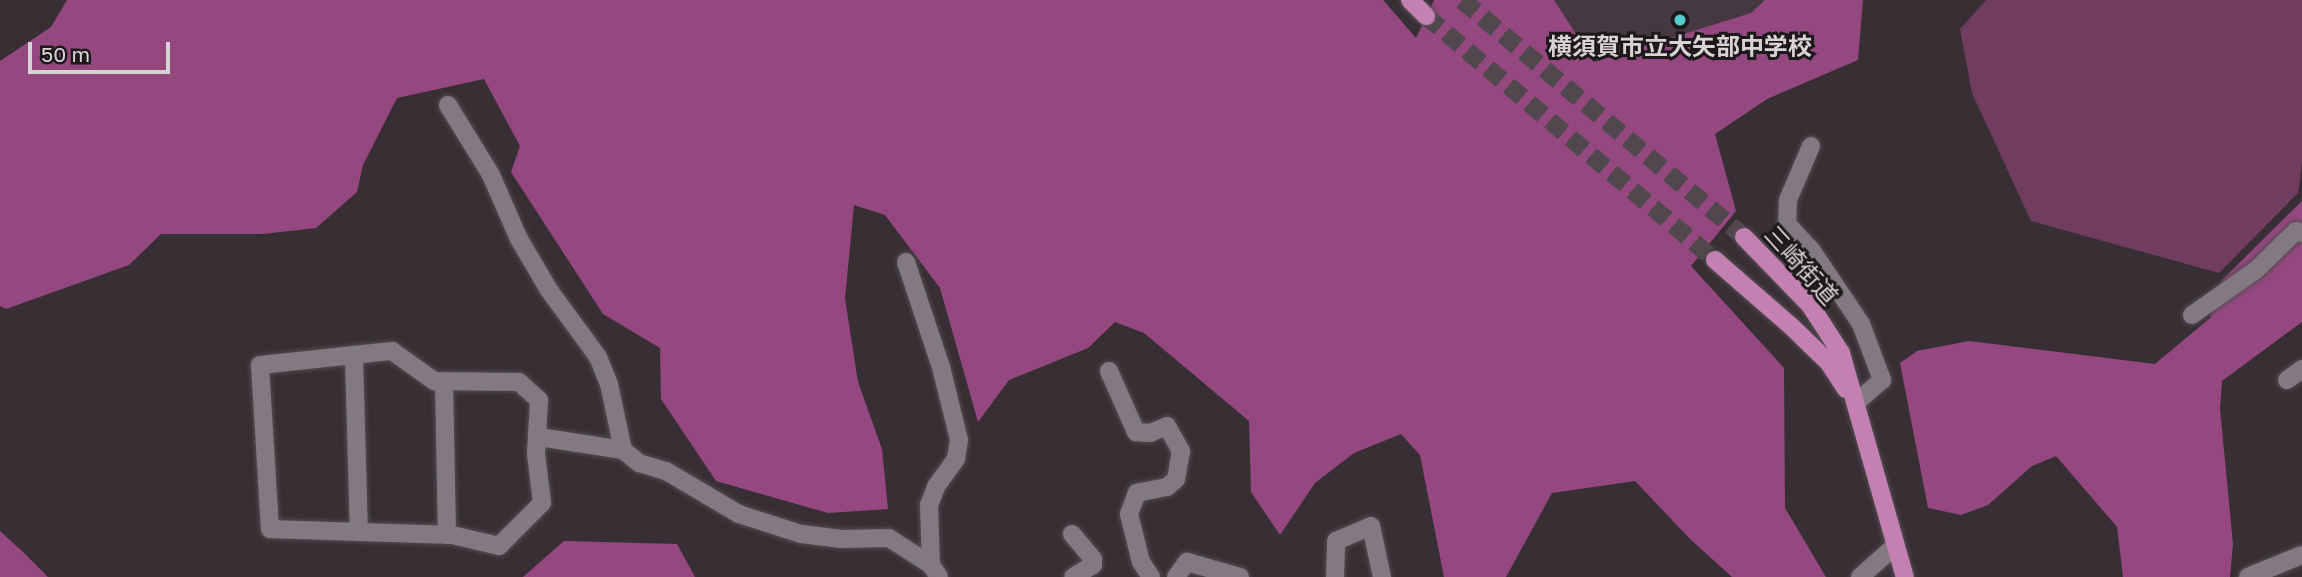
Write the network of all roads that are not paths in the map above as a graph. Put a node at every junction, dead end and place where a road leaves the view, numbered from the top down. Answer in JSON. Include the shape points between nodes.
{"nodes":[{"id":1,"x":1410,"y":0,"type":"edge"},
{"id":2,"x":1426,"y":16,"type":"tunnel mouth"},
{"id":3,"x":448,"y":105,"type":"dead end"},
{"id":4,"x":1811,"y":146,"type":"dead end"},
{"id":5,"x":2302,"y":233,"type":"edge"},
{"id":6,"x":1744,"y":237,"type":"tunnel mouth"},
{"id":7,"x":1715,"y":260,"type":"tunnel mouth"},
{"id":8,"x":906,"y":262,"type":"dead end"},
{"id":9,"x":2192,"y":315,"type":"dead end"},
{"id":10,"x":354,"y":356,"type":"junction"},
{"id":11,"x":1109,"y":371,"type":"dead end"},
{"id":12,"x":444,"y":381,"type":"junction"},
{"id":13,"x":1856,"y":403,"type":"junction"},
{"id":14,"x":539,"y":437,"type":"junction"},
{"id":15,"x":623,"y":450,"type":"junction"},
{"id":16,"x":359,"y":532,"type":"junction"},
{"id":17,"x":1073,"y":534,"type":"dead end"},
{"id":18,"x":447,"y":535,"type":"junction"},
{"id":19,"x":1895,"y":546,"type":"junction"},
{"id":20,"x":2302,"y":555,"type":"edge"},
{"id":21,"x":935,"y":571,"type":"edge"},
{"id":22,"x":1073,"y":577,"type":"edge"},
{"id":23,"x":1151,"y":577,"type":"edge"},
{"id":24,"x":1176,"y":577,"type":"edge"},
{"id":25,"x":1240,"y":577,"type":"edge"},
{"id":26,"x":1335,"y":577,"type":"edge"},
{"id":27,"x":1382,"y":577,"type":"edge"},
{"id":28,"x":1860,"y":577,"type":"edge"},
{"id":29,"x":1905,"y":577,"type":"edge"},
{"id":30,"x":2248,"y":577,"type":"edge"}],
"edges":[{"from":1,"to":2,"type":"main road"},
{"from":3,"to":15,"type":"street","via":[[491,175],[519,239],[549,290],[598,357],[609,384]]},
{"from":4,"to":13,"type":"street","via":[[1788,200],[1787,223],[1812,251],[1861,324],[1882,380]]},
{"from":5,"to":9,"type":"street","via":[[2296,231],[2256,270]]},
{"from":6,"to":13,"type":"main road","name":"三崎街道","via":[[1810,305],[1842,353]]},
{"from":7,"to":13,"type":"main road","name":"三崎街道","via":[[1829,363]]},
{"from":8,"to":21,"type":"street","via":[[941,367],[959,440],[956,459],[929,505]]},
{"from":10,"to":12,"type":"street","via":[[392,351],[434,381]]},
{"from":10,"to":16,"type":"street"},
{"from":10,"to":16,"type":"street","via":[[260,365],[270,529]]},
{"from":11,"to":23,"type":"street","via":[[1136,432],[1150,433],[1167,426],[1181,452],[1176,479],[1167,487],[1138,493],[1129,513],[1141,562]]},
{"from":12,"to":14,"type":"street","via":[[519,382],[539,400]]},
{"from":12,"to":18,"type":"street"},
{"from":13,"to":19,"type":"main road","name":"三崎街道"},
{"from":14,"to":15,"type":"street"},
{"from":14,"to":18,"type":"street","via":[[536,454],[542,503],[499,546]]},
{"from":15,"to":21,"type":"street","via":[[639,463],[666,471],[739,514],[802,534],[889,538]]},
{"from":16,"to":18,"type":"street"},
{"from":17,"to":22,"type":"street","via":[[1093,565]]},
{"from":19,"to":28,"type":"street"},
{"from":19,"to":29,"type":"main road","name":"三崎街道"},
{"from":20,"to":30,"type":"street"},
{"from":24,"to":25,"type":"street","via":[[1187,562]]},
{"from":26,"to":27,"type":"street","via":[[1336,541],[1371,526]]}]}
